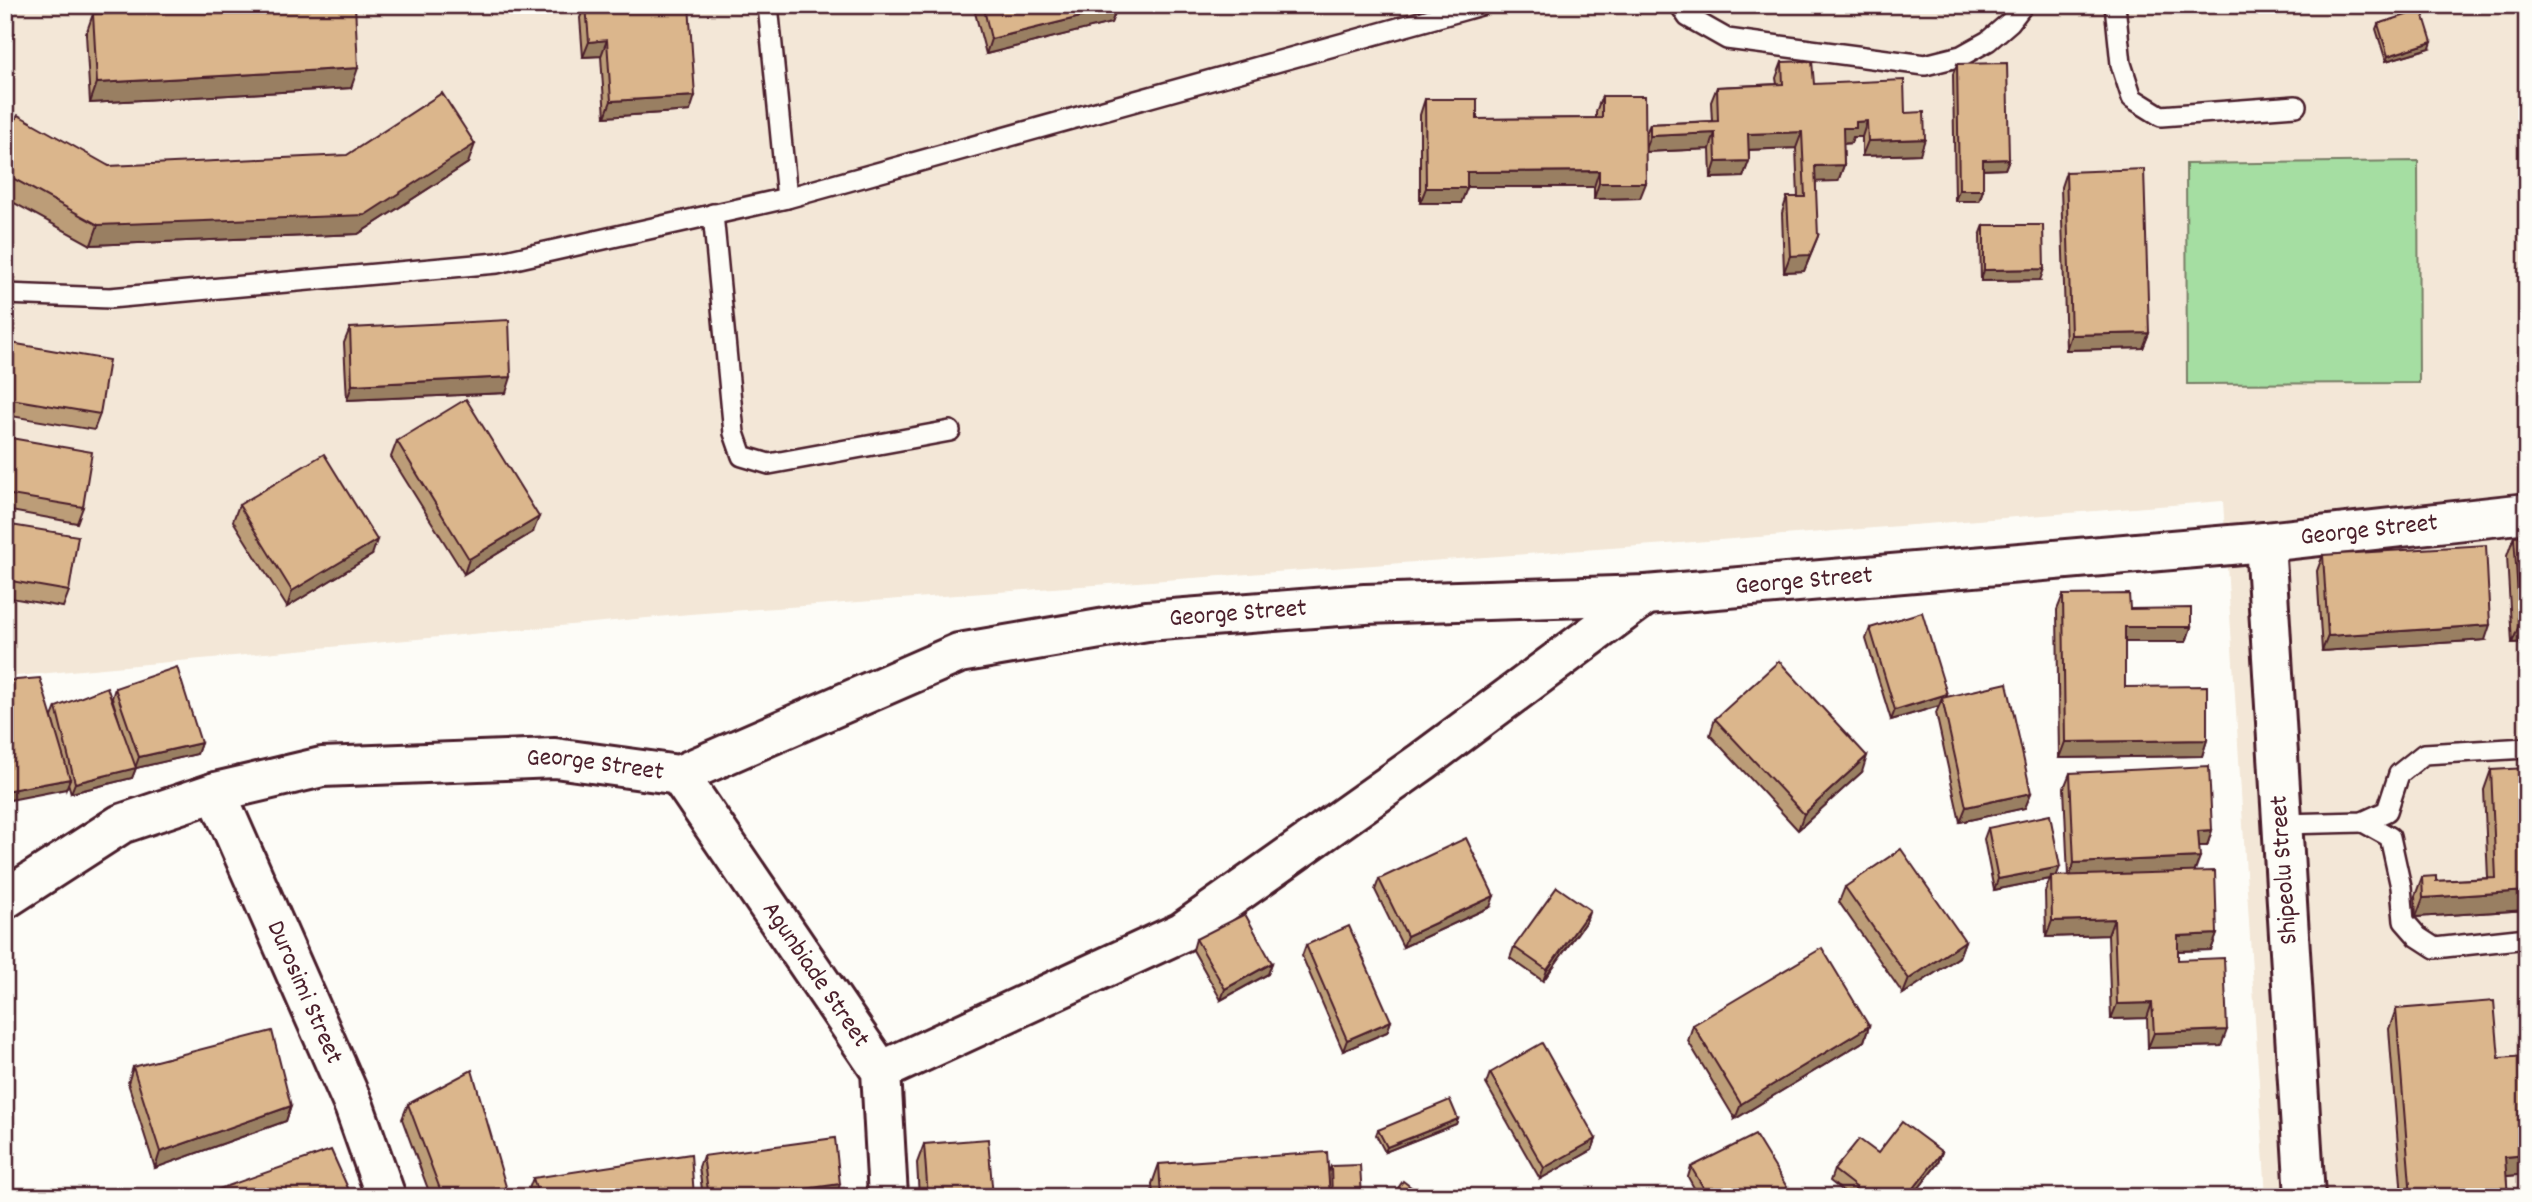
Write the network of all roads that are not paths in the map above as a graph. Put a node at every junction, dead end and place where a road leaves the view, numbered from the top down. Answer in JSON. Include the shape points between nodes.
{"nodes":[{"id":1,"x":768,"y":5,"type":"edge"},
{"id":2,"x":1480,"y":5,"type":"edge"},
{"id":3,"x":1680,"y":5,"type":"edge"},
{"id":4,"x":2023,"y":5,"type":"edge"},
{"id":5,"x":2115,"y":5,"type":"edge"},
{"id":6,"x":2296,"y":106,"type":"dead end"},
{"id":7,"x":787,"y":198,"type":"junction"},
{"id":8,"x":713,"y":214,"type":"junction"},
{"id":9,"x":5,"y":294,"type":"edge"},
{"id":10,"x":950,"y":431,"type":"dead end"},
{"id":11,"x":2527,"y":513,"type":"edge"},
{"id":12,"x":2265,"y":542,"type":"junction"},
{"id":13,"x":1646,"y":595,"type":"junction"},
{"id":14,"x":2527,"y":748,"type":"edge"},
{"id":15,"x":679,"y":775,"type":"junction"},
{"id":16,"x":216,"y":792,"type":"junction"},
{"id":17,"x":2363,"y":822,"type":"junction"},
{"id":18,"x":2282,"y":824,"type":"junction"},
{"id":19,"x":5,"y":899,"type":"edge"},
{"id":20,"x":2527,"y":938,"type":"edge"},
{"id":21,"x":881,"y":1071,"type":"junction"},
{"id":22,"x":386,"y":1197,"type":"edge"},
{"id":23,"x":888,"y":1197,"type":"edge"},
{"id":24,"x":2305,"y":1197,"type":"edge"}],
"edges":[{"from":1,"to":7,"type":"lane"},
{"from":2,"to":7,"type":"lane"},
{"from":3,"to":4,"type":"lane","via":[[1688,17],[1727,39],[1924,65],[1961,56],[1988,41]]},
{"from":5,"to":6,"type":"lane","via":[[2121,64],[2132,99],[2161,116]]},
{"from":7,"to":8,"type":"lane"},
{"from":8,"to":9,"type":"lane","via":[[497,262],[110,298]]},
{"from":8,"to":10,"type":"lane","via":[[734,433],[742,456],[769,464]]},
{"from":11,"to":12,"type":"street","name":"George Street"},
{"from":12,"to":13,"type":"street","name":"George Street"},
{"from":12,"to":18,"type":"street","name":"Shipeolu Street"},
{"from":13,"to":15,"type":"street","name":"George Street","via":[[1365,604],[1147,621],[959,653]]},
{"from":13,"to":21,"type":"street","via":[[1182,932]]},
{"from":14,"to":17,"type":"lane","via":[[2424,754],[2399,774],[2387,811]]},
{"from":15,"to":16,"type":"street","name":"George Street","via":[[555,758],[322,767]]},
{"from":15,"to":21,"type":"street","name":"Agunbiade Street"},
{"from":16,"to":19,"type":"street","name":"George Street","via":[[121,824]]},
{"from":16,"to":22,"type":"street","name":"Durosimi Street","via":[[354,1106]]},
{"from":17,"to":18,"type":"lane"},
{"from":17,"to":20,"type":"lane","via":[[2390,837],[2404,921],[2418,937],[2435,947]]},
{"from":18,"to":24,"type":"street","name":"Shipeolu Street"},
{"from":21,"to":23,"type":"street","name":"Agunbiade Street"}]}
